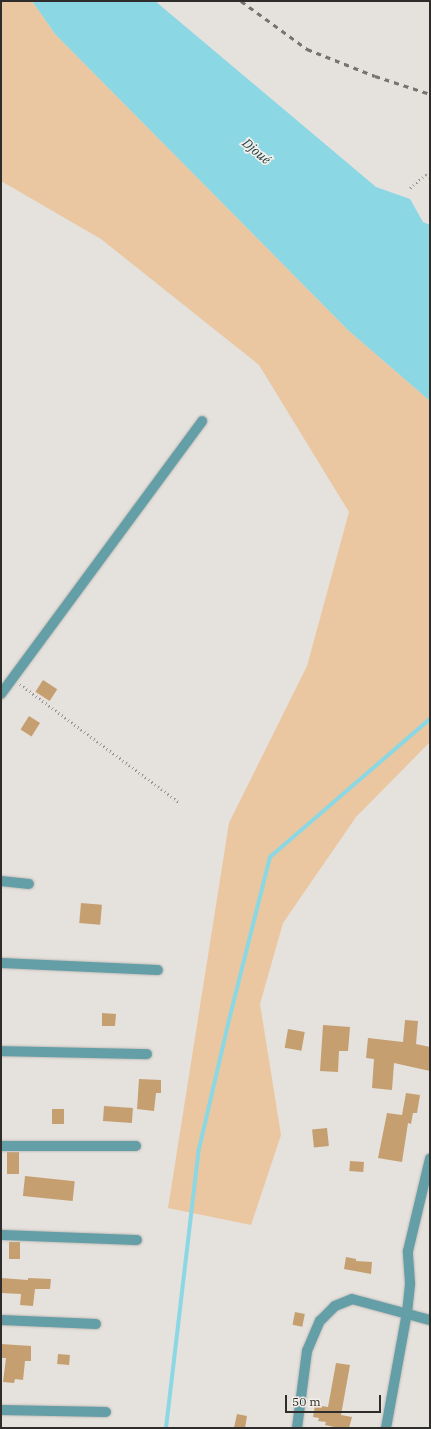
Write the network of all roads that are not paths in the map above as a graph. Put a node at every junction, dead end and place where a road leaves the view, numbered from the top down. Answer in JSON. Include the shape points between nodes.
{"nodes":[{"id":1,"x":202,"y":421,"type":"dead end"},
{"id":2,"x":1,"y":694,"type":"edge"},
{"id":3,"x":1,"y":881,"type":"edge"},
{"id":4,"x":29,"y":884,"type":"dead end"},
{"id":5,"x":1,"y":963,"type":"edge"},
{"id":6,"x":158,"y":970,"type":"dead end"},
{"id":7,"x":1,"y":1051,"type":"edge"},
{"id":8,"x":147,"y":1054,"type":"dead end"},
{"id":9,"x":1,"y":1146,"type":"edge"},
{"id":10,"x":136,"y":1146,"type":"dead end"},
{"id":11,"x":430,"y":1159,"type":"edge"},
{"id":12,"x":1,"y":1235,"type":"edge"},
{"id":13,"x":137,"y":1240,"type":"dead end"},
{"id":14,"x":406,"y":1313,"type":"junction"},
{"id":15,"x":1,"y":1320,"type":"edge"},
{"id":16,"x":430,"y":1320,"type":"edge"},
{"id":17,"x":96,"y":1324,"type":"dead end"},
{"id":18,"x":1,"y":1410,"type":"edge"},
{"id":19,"x":106,"y":1412,"type":"dead end"},
{"id":20,"x":296,"y":1428,"type":"edge"},
{"id":21,"x":386,"y":1428,"type":"edge"}],
"edges":[{"from":1,"to":2,"type":"street"},
{"from":3,"to":4,"type":"street"},
{"from":5,"to":6,"type":"street"},
{"from":7,"to":8,"type":"street"},
{"from":9,"to":10,"type":"street"},
{"from":11,"to":14,"type":"street","via":[[408,1250],[410,1283]]},
{"from":12,"to":13,"type":"street"},
{"from":14,"to":16,"type":"street"},
{"from":14,"to":20,"type":"street","via":[[352,1299],[335,1306],[320,1320],[307,1352]]},
{"from":14,"to":21,"type":"street"},
{"from":15,"to":17,"type":"street"},
{"from":18,"to":19,"type":"street"}]}
